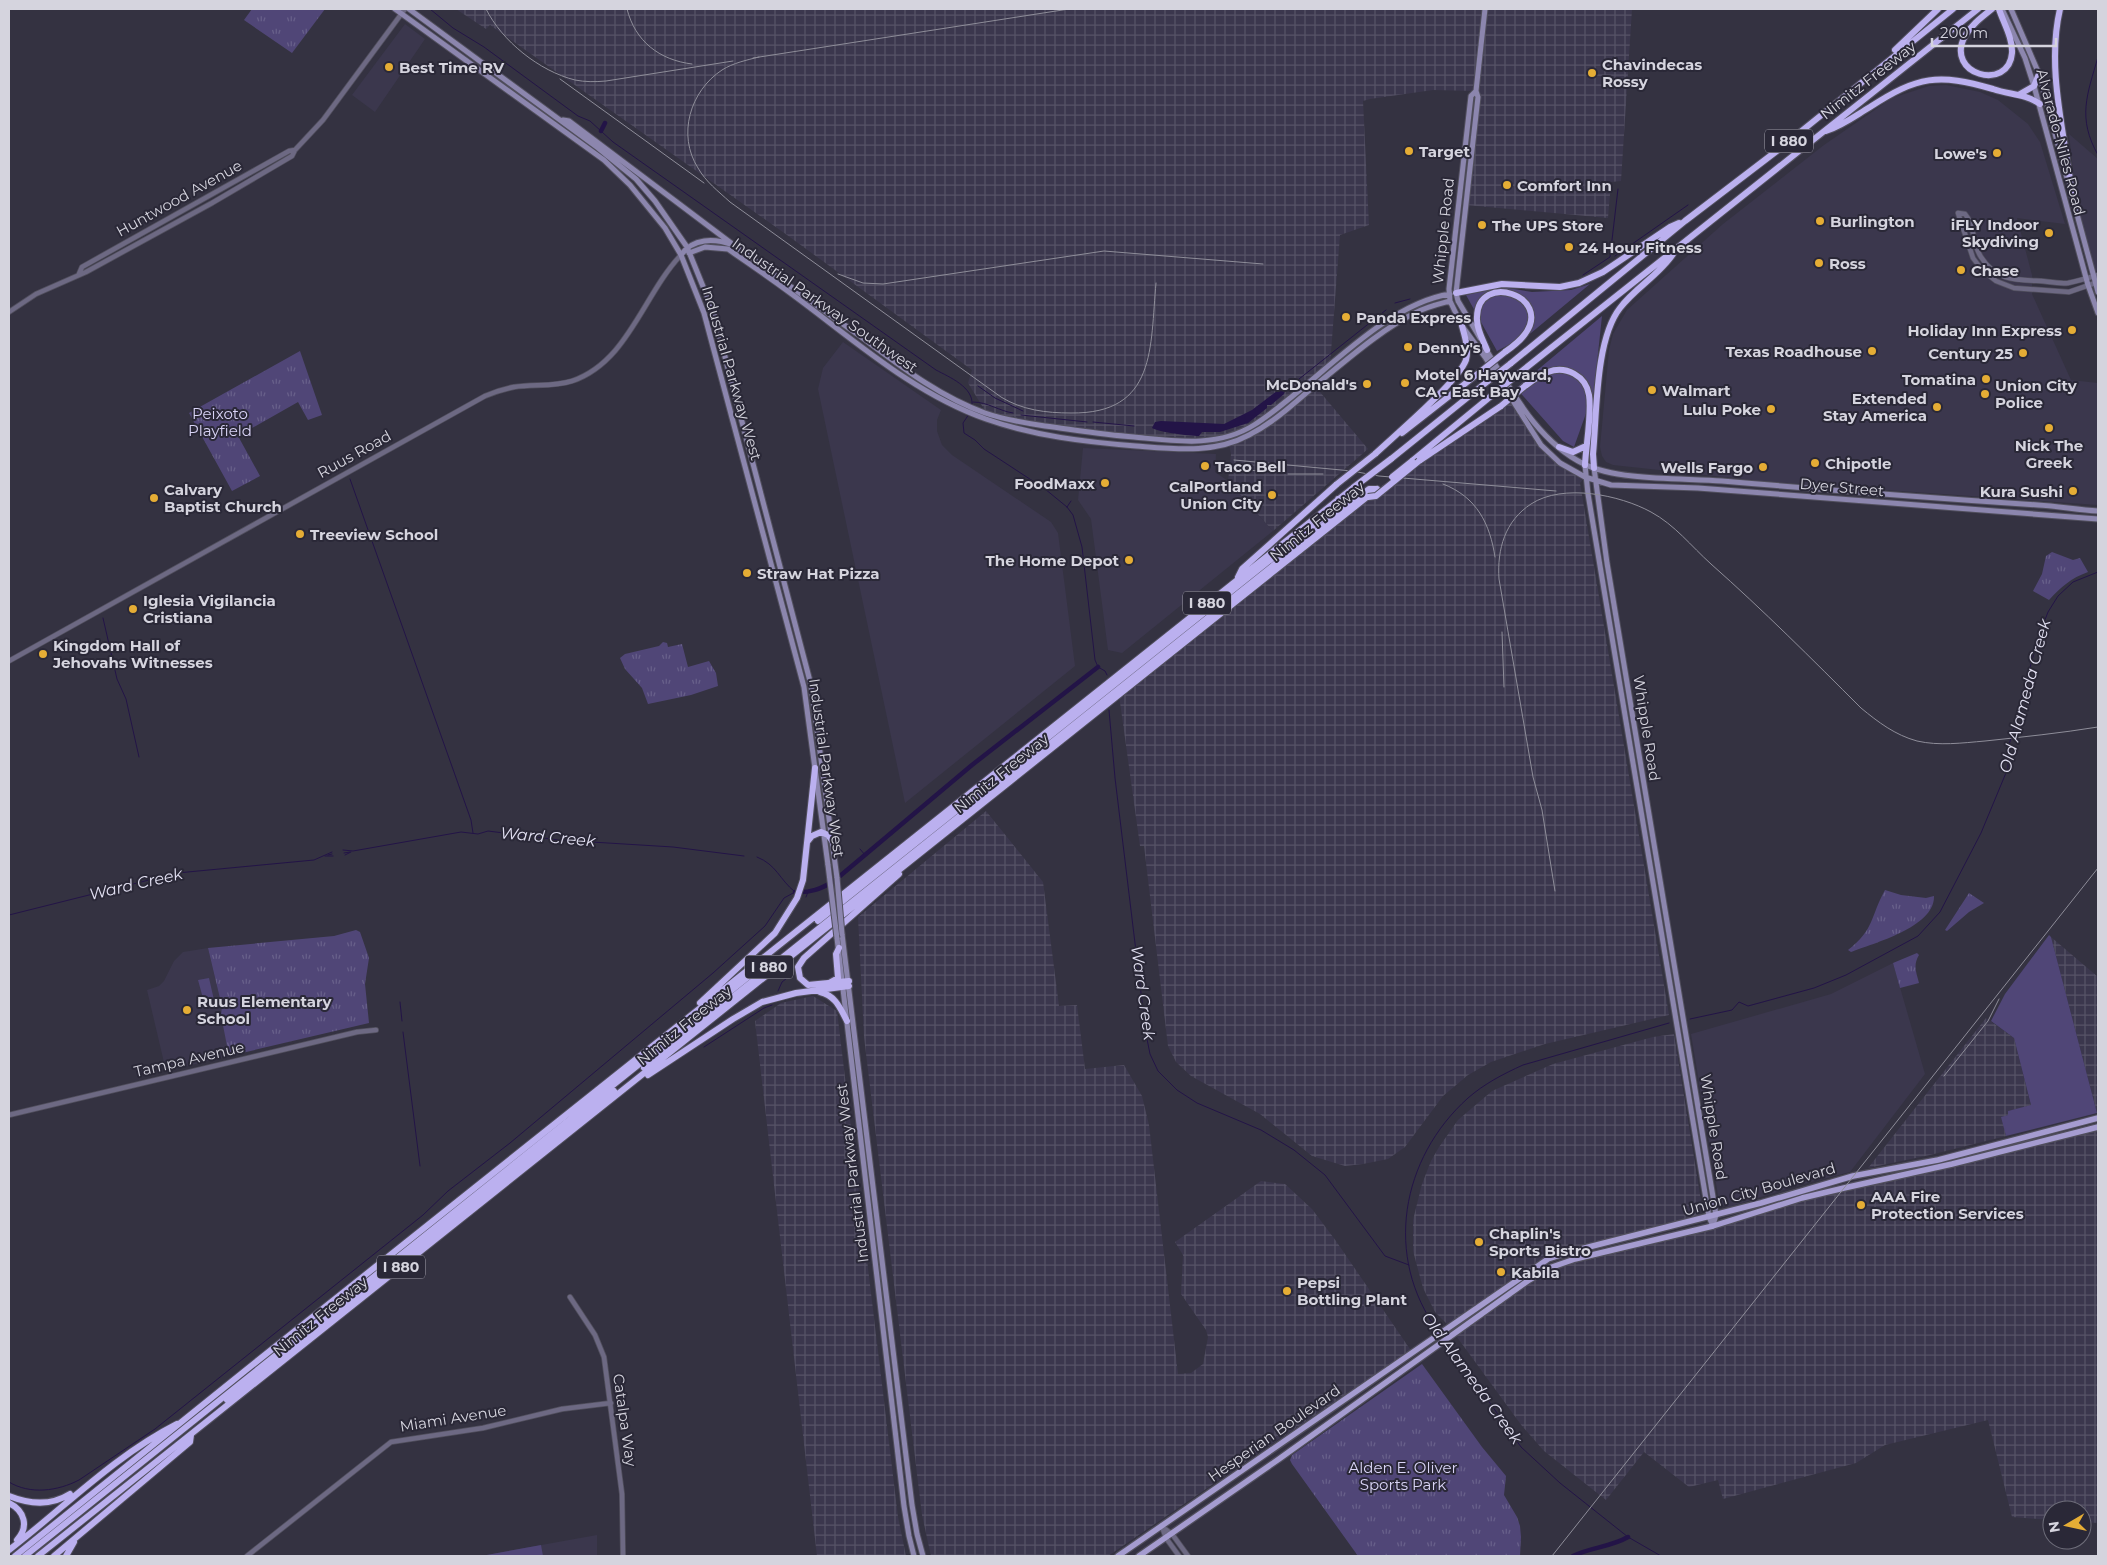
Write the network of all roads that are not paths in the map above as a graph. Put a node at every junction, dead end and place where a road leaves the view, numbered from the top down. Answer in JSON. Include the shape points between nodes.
{"nodes":[{"id":1,"x":396,"y":9,"type":"edge"},
{"id":2,"x":409,"y":9,"type":"edge"},
{"id":3,"x":1485,"y":9,"type":"edge"},
{"id":4,"x":1938,"y":9,"type":"edge"},
{"id":5,"x":1953,"y":9,"type":"edge"},
{"id":6,"x":1978,"y":9,"type":"edge"},
{"id":7,"x":1992,"y":9,"type":"edge"},
{"id":8,"x":2001,"y":9,"type":"edge"},
{"id":9,"x":2060,"y":9,"type":"edge"},
{"id":10,"x":403,"y":11,"type":"edge"},
{"id":11,"x":2011,"y":11,"type":"edge"},
{"id":12,"x":2004,"y":20,"type":"junction"},
{"id":13,"x":1890,"y":58,"type":"junction"},
{"id":14,"x":2039,"y":74,"type":"junction"},
{"id":15,"x":2034,"y":86,"type":"junction"},
{"id":16,"x":2020,"y":94,"type":"junction"},
{"id":17,"x":2040,"y":104,"type":"junction"},
{"id":18,"x":560,"y":119,"type":"junction"},
{"id":19,"x":1823,"y":132,"type":"junction"},
{"id":20,"x":2072,"y":195,"type":"junction"},
{"id":21,"x":1685,"y":222,"type":"junction"},
{"id":22,"x":733,"y":245,"type":"junction"},
{"id":23,"x":687,"y":247,"type":"junction"},
{"id":24,"x":1677,"y":248,"type":"junction"},
{"id":25,"x":690,"y":253,"type":"junction"},
{"id":26,"x":681,"y":256,"type":"junction"},
{"id":27,"x":2090,"y":259,"type":"junction"},
{"id":28,"x":2098,"y":267,"type":"edge"},
{"id":29,"x":2096,"y":276,"type":"edge"},
{"id":30,"x":2086,"y":278,"type":"junction"},
{"id":31,"x":2097,"y":282,"type":"edge"},
{"id":32,"x":2088,"y":285,"type":"junction"},
{"id":33,"x":2098,"y":292,"type":"edge"},
{"id":34,"x":1452,"y":294,"type":"junction"},
{"id":35,"x":1450,"y":301,"type":"junction"},
{"id":36,"x":9,"y":312,"type":"edge"},
{"id":37,"x":2098,"y":313,"type":"edge"},
{"id":38,"x":1462,"y":326,"type":"junction"},
{"id":39,"x":1487,"y":350,"type":"junction"},
{"id":40,"x":1293,"y":395,"type":"junction"},
{"id":41,"x":945,"y":398,"type":"junction"},
{"id":42,"x":1295,"y":402,"type":"junction"},
{"id":43,"x":986,"y":416,"type":"junction"},
{"id":44,"x":1082,"y":432,"type":"junction"},
{"id":45,"x":1078,"y":440,"type":"junction"},
{"id":46,"x":1586,"y":446,"type":"junction"},
{"id":47,"x":1558,"y":447,"type":"junction"},
{"id":48,"x":1375,"y":454,"type":"junction"},
{"id":49,"x":1585,"y":465,"type":"junction"},
{"id":50,"x":1594,"y":468,"type":"junction"},
{"id":51,"x":1585,"y":477,"type":"junction"},
{"id":52,"x":1594,"y":480,"type":"junction"},
{"id":53,"x":1377,"y":489,"type":"junction"},
{"id":54,"x":1368,"y":497,"type":"junction"},
{"id":55,"x":1338,"y":499,"type":"junction"},
{"id":56,"x":1984,"y":501,"type":"junction"},
{"id":57,"x":1972,"y":509,"type":"junction"},
{"id":58,"x":2098,"y":511,"type":"edge"},
{"id":59,"x":2098,"y":519,"type":"edge"},
{"id":60,"x":1238,"y":579,"type":"junction"},
{"id":61,"x":9,"y":660,"type":"edge"},
{"id":62,"x":815,"y":768,"type":"junction"},
{"id":63,"x":824,"y":833,"type":"junction"},
{"id":64,"x":807,"y":842,"type":"junction"},
{"id":65,"x":833,"y":842,"type":"junction"},
{"id":66,"x":920,"y":854,"type":"junction"},
{"id":67,"x":838,"y":948,"type":"junction"},
{"id":68,"x":846,"y":984,"type":"junction"},
{"id":69,"x":826,"y":985,"type":"junction"},
{"id":70,"x":816,"y":991,"type":"junction"},
{"id":71,"x":847,"y":1021,"type":"junction"},
{"id":72,"x":376,"y":1030,"type":"dead end"},
{"id":73,"x":670,"y":1032,"type":"junction"},
{"id":74,"x":612,"y":1099,"type":"junction"},
{"id":75,"x":9,"y":1115,"type":"edge"},
{"id":76,"x":2098,"y":1118,"type":"edge"},
{"id":77,"x":2098,"y":1127,"type":"edge"},
{"id":78,"x":1716,"y":1215,"type":"junction"},
{"id":79,"x":1709,"y":1217,"type":"junction"},
{"id":80,"x":1713,"y":1226,"type":"junction"},
{"id":81,"x":570,"y":1297,"type":"dead end"},
{"id":82,"x":888,"y":1309,"type":"junction"},
{"id":83,"x":881,"y":1310,"type":"junction"},
{"id":84,"x":1444,"y":1330,"type":"joint"},
{"id":85,"x":1449,"y":1336,"type":"joint"},
{"id":86,"x":260,"y":1367,"type":"junction"},
{"id":87,"x":246,"y":1370,"type":"junction"},
{"id":88,"x":611,"y":1403,"type":"junction"},
{"id":89,"x":1330,"y":1410,"type":"junction"},
{"id":90,"x":189,"y":1418,"type":"junction"},
{"id":91,"x":1326,"y":1425,"type":"junction"},
{"id":92,"x":191,"y":1435,"type":"junction"},
{"id":93,"x":168,"y":1453,"type":"junction"},
{"id":94,"x":84,"y":1486,"type":"junction"},
{"id":95,"x":9,"y":1496,"type":"edge"},
{"id":96,"x":9,"y":1503,"type":"edge"},
{"id":97,"x":1161,"y":1526,"type":"junction"},
{"id":98,"x":1172,"y":1534,"type":"junction"},
{"id":99,"x":76,"y":1538,"type":"junction"},
{"id":100,"x":1166,"y":1538,"type":"junction"},
{"id":101,"x":9,"y":1549,"type":"edge"},
{"id":102,"x":15,"y":1556,"type":"edge"},
{"id":103,"x":25,"y":1556,"type":"edge"},
{"id":104,"x":38,"y":1556,"type":"edge"},
{"id":105,"x":54,"y":1556,"type":"edge"},
{"id":106,"x":66,"y":1556,"type":"edge"},
{"id":107,"x":247,"y":1556,"type":"edge"},
{"id":108,"x":623,"y":1556,"type":"edge"},
{"id":109,"x":914,"y":1556,"type":"edge"},
{"id":110,"x":923,"y":1556,"type":"edge"},
{"id":111,"x":1118,"y":1556,"type":"edge"},
{"id":112,"x":1139,"y":1556,"type":"edge"},
{"id":113,"x":1178,"y":1556,"type":"edge"},
{"id":114,"x":1188,"y":1556,"type":"edge"}],
"edges":[{"from":1,"to":10,"type":"main road","name":"Industrial Parkway West"},
{"from":2,"to":18,"type":"main road","name":"Industrial Parkway West"},
{"from":3,"to":34,"type":"main road","name":"Whipple Road","via":[[1478,97]]},
{"from":4,"to":13,"type":"highway","via":[[1897,47]]},
{"from":5,"to":13,"type":"highway","name":"Nimitz Freeway","number":"I 880"},
{"from":6,"to":19,"type":"highway","name":"Nimitz Freeway","number":"I 880"},
{"from":7,"to":12,"type":"highway","via":[[1968,30],[1962,44],[1964,63],[1975,73],[1994,74],[2009,62],[2012,47]]},
{"from":8,"to":12,"type":"highway"},
{"from":9,"to":20,"type":"highway","via":[[2055,59]]},
{"from":10,"to":26,"type":"main road","name":"Industrial Parkway West","via":[[604,160],[649,207]]},
{"from":10,"to":36,"type":"street","name":"Huntwood Avenue","via":[[324,120],[295,150],[82,267],[79,274],[36,294]]},
{"from":11,"to":14,"type":"main road","name":"Alvarado-Niles Road"},
{"from":12,"to":15,"type":"main road","name":"Alvarado-Niles Road","via":[[2025,58]]},
{"from":13,"to":21,"type":"highway","name":"Nimitz Freeway","number":"I 880"},
{"from":14,"to":15,"type":"highway"},
{"from":14,"to":20,"type":"main road","name":"Alvarado-Niles Road"},
{"from":15,"to":16,"type":"highway"},
{"from":15,"to":17,"type":"main road","name":"Alvarado-Niles Road"},
{"from":16,"to":17,"type":"highway"},
{"from":16,"to":19,"type":"highway","via":[[1956,80],[1924,81],[1898,90],[1838,127]]},
{"from":17,"to":30,"type":"main road","name":"Alvarado-Niles Road"},
{"from":18,"to":22,"type":"main road","via":[[569,121]]},
{"from":18,"to":23,"type":"main road","name":"Industrial Parkway West","via":[[636,179],[656,201]]},
{"from":19,"to":24,"type":"highway","name":"Nimitz Freeway","number":"I 880"},
{"from":20,"to":27,"type":"main road","name":"Alvarado-Niles Road"},
{"from":21,"to":34,"type":"highway","via":[[1670,226],[1597,276],[1579,283],[1560,287],[1502,284]]},
{"from":21,"to":55,"type":"highway","name":"Nimitz Freeway","number":"I 880","bridge":true},
{"from":22,"to":23,"type":"main road","name":"Industrial Parkway Southwest","via":[[713,240]]},
{"from":22,"to":41,"type":"main road","name":"Industrial Parkway Southwest"},
{"from":23,"to":25,"type":"main road","name":"Industrial Parkway West"},
{"from":23,"to":26,"type":"main road"},
{"from":24,"to":50,"type":"highway","via":[[1666,265],[1624,303],[1607,330],[1602,356]]},
{"from":24,"to":53,"type":"highway","name":"Nimitz Freeway","number":"I 880","bridge":true},
{"from":25,"to":26,"type":"main road","name":"Industrial Parkway Southwest"},
{"from":25,"to":41,"type":"main road","name":"Industrial Parkway Southwest","via":[[705,247],[728,249],[842,333]]},
{"from":25,"to":65,"type":"main road","name":"Industrial Parkway West","via":[[713,311],[812,685]]},
{"from":26,"to":61,"type":"street","name":"Ruus Road","via":[[670,267],[616,350],[598,368],[561,384],[515,387],[485,396]]},
{"from":26,"to":62,"type":"main road","name":"Industrial Parkway West","via":[[704,313],[802,678]]},
{"from":27,"to":28,"type":"main road"},
{"from":27,"to":29,"type":"main road","name":"Alvarado-Niles Road"},
{"from":29,"to":30,"type":"street"},
{"from":29,"to":31,"type":"main road","name":"Alvarado-Niles Road"},
{"from":30,"to":32,"type":"main road","name":"Alvarado-Niles Road"},
{"from":30,"to":32,"type":"street","via":[[2067,283],[2024,282],[2006,278],[1981,258],[1969,218],[1958,213],[1973,258],[1996,281],[2014,288],[2056,292],[2069,292]]},
{"from":31,"to":32,"type":"street"},
{"from":31,"to":33,"type":"main road","name":"Alvarado-Niles Road"},
{"from":32,"to":37,"type":"main road","name":"Alvarado-Niles Road"},
{"from":34,"to":35,"type":"main road"},
{"from":34,"to":39,"type":"main road","name":"Whipple Road"},
{"from":34,"to":40,"type":"main road","name":"Industrial Parkway Southwest","via":[[1422,302],[1396,315]]},
{"from":35,"to":38,"type":"main road","name":"Whipple Road"},
{"from":35,"to":42,"type":"main road","name":"Industrial Parkway Southwest","via":[[1398,322]]},
{"from":38,"to":48,"type":"highway","via":[[1467,345],[1466,358],[1457,375]]},
{"from":38,"to":51,"type":"main road","name":"Whipple Road","via":[[1544,449],[1560,463]]},
{"from":39,"to":47,"type":"main road","name":"Whipple Road","via":[[1527,413]]},
{"from":39,"to":48,"type":"highway","bridge":true,"via":[[1477,322],[1481,303],[1496,292],[1514,294],[1525,302],[1529,311],[1526,334]]},
{"from":40,"to":42,"type":"main road"},
{"from":40,"to":44,"type":"main road","name":"Industrial Parkway Southwest","via":[[1245,430],[1211,440],[1183,442]]},
{"from":41,"to":43,"type":"main road","name":"Industrial Parkway Southwest"},
{"from":42,"to":45,"type":"main road","name":"Industrial Parkway Southwest","via":[[1256,432],[1219,446],[1182,449]]},
{"from":43,"to":44,"type":"main road","name":"Industrial Parkway Southwest"},
{"from":43,"to":45,"type":"main road","name":"Industrial Parkway Southwest","via":[[1005,426]]},
{"from":44,"to":45,"type":"main road"},
{"from":46,"to":47,"type":"highway","via":[[1573,452]]},
{"from":46,"to":49,"type":"highway"},
{"from":46,"to":54,"type":"highway","bridge":true,"via":[[1590,396],[1582,380],[1569,371],[1553,370],[1419,461],[1376,496]]},
{"from":47,"to":49,"type":"main road","name":"Whipple Road"},
{"from":48,"to":60,"type":"highway","bridge":true,"via":[[1242,569]]},
{"from":49,"to":50,"type":"main road","name":"Whipple Road"},
{"from":49,"to":51,"type":"main road","name":"Whipple Road"},
{"from":50,"to":52,"type":"main road","name":"Whipple Road"},
{"from":50,"to":56,"type":"main road","name":"Dyer Street","via":[[1618,474]]},
{"from":51,"to":52,"type":"main road","name":"Dyer Street"},
{"from":51,"to":79,"type":"main road","name":"Whipple Road"},
{"from":52,"to":57,"type":"main road","name":"Dyer Street","via":[[1628,487],[1654,486]]},
{"from":52,"to":78,"type":"main road","name":"Whipple Road"},
{"from":53,"to":54,"type":"highway","name":"Nimitz Freeway","number":"I 880"},
{"from":53,"to":93,"type":"highway","number":"I 880","via":[[1370,489],[1356,500],[725,1002],[169,1446]]},
{"from":54,"to":66,"type":"highway","name":"Nimitz Freeway","number":"I 880"},
{"from":55,"to":60,"type":"highway","name":"Nimitz Freeway","number":"I 880"},
{"from":55,"to":86,"type":"highway","number":"I 880","via":[[1336,507],[1313,526]]},
{"from":56,"to":57,"type":"main road"},
{"from":56,"to":58,"type":"main road","name":"Dyer Street"},
{"from":57,"to":59,"type":"main road","name":"Dyer Street"},
{"from":60,"to":73,"type":"highway","name":"Nimitz Freeway","number":"I 880"},
{"from":62,"to":63,"type":"main road","name":"Industrial Parkway West"},
{"from":62,"to":64,"type":"highway"},
{"from":63,"to":64,"type":"highway","via":[[814,834]]},
{"from":63,"to":65,"type":"highway"},
{"from":63,"to":67,"type":"main road","name":"Industrial Parkway West","bridge":true},
{"from":64,"to":73,"type":"highway","via":[[803,880],[797,898],[775,933]]},
{"from":65,"to":68,"type":"main road","name":"Industrial Parkway West","bridge":true},
{"from":66,"to":69,"type":"highway","via":[[799,964],[798,975],[805,984]]},
{"from":66,"to":74,"type":"highway","name":"Nimitz Freeway","number":"I 880"},
{"from":67,"to":68,"type":"main road","name":"Industrial Parkway West"},
{"from":67,"to":69,"type":"highway","via":[[838,978]]},
{"from":68,"to":69,"type":"highway"},
{"from":68,"to":70,"type":"highway"},
{"from":68,"to":71,"type":"main road","name":"Industrial Parkway West"},
{"from":68,"to":82,"type":"main road","name":"Industrial Parkway West"},
{"from":70,"to":71,"type":"highway","via":[[836,1001]]},
{"from":70,"to":74,"type":"highway","via":[[779,997],[757,1005]]},
{"from":71,"to":83,"type":"main road","name":"Industrial Parkway West"},
{"from":72,"to":75,"type":"street","name":"Tampa Avenue"},
{"from":73,"to":87,"type":"highway","name":"Nimitz Freeway","number":"I 880"},
{"from":74,"to":92,"type":"highway","name":"Nimitz Freeway","number":"I 880"},
{"from":76,"to":78,"type":"main road","name":"Union City Boulevard","via":[[1938,1160],[1853,1176]]},
{"from":77,"to":80,"type":"main road","name":"Union City Boulevard","via":[[1802,1198]]},
{"from":78,"to":79,"type":"main road","name":"Union City Boulevard"},
{"from":78,"to":80,"type":"main road","name":"Whipple Road"},
{"from":79,"to":80,"type":"main road","name":"Whipple Road"},
{"from":79,"to":84,"type":"main road","name":"Union City Boulevard","via":[[1548,1259]]},
{"from":80,"to":85,"type":"main road","name":"Union City Boulevard","via":[[1552,1267]]},
{"from":81,"to":88,"type":"street","name":"Catalpa Way","via":[[595,1335],[604,1357]]},
{"from":82,"to":83,"type":"main road"},
{"from":82,"to":110,"type":"main road","name":"Industrial Parkway West","via":[[916,1534]]},
{"from":83,"to":109,"type":"main road","name":"Industrial Parkway West","via":[[904,1506]]},
{"from":84,"to":89,"type":"main road","name":"Hesperian Boulevard"},
{"from":85,"to":91,"type":"main road","name":"Hesperian Boulevard"},
{"from":86,"to":87,"type":"highway"},
{"from":86,"to":103,"type":"highway","number":"I 880"},
{"from":87,"to":90,"type":"highway","name":"Nimitz Freeway","number":"I 880"},
{"from":88,"to":107,"type":"street","name":"Miami Avenue","via":[[562,1409],[483,1428],[390,1442]]},
{"from":88,"to":108,"type":"street","name":"Catalpa Way","via":[[622,1494]]},
{"from":89,"to":91,"type":"main road","via":[[1331,1418]]},
{"from":89,"to":97,"type":"main road","name":"Hesperian Boulevard"},
{"from":90,"to":94,"type":"highway","via":[[162,1431]]},
{"from":90,"to":102,"type":"highway","name":"Nimitz Freeway","number":"I 880"},
{"from":91,"to":98,"type":"main road","name":"Hesperian Boulevard"},
{"from":92,"to":93,"type":"highway","name":"Nimitz Freeway","number":"I 880"},
{"from":92,"to":99,"type":"highway","via":[[190,1442]]},
{"from":93,"to":104,"type":"highway","name":"Nimitz Freeway","number":"I 880"},
{"from":94,"to":95,"type":"highway","via":[[67,1497],[46,1502],[23,1501]]},
{"from":94,"to":101,"type":"highway"},
{"from":96,"to":101,"type":"highway","via":[[21,1512],[24,1524],[22,1534]]},
{"from":97,"to":98,"type":"street"},
{"from":97,"to":100,"type":"street"},
{"from":97,"to":111,"type":"main road","name":"Hesperian Boulevard"},
{"from":98,"to":100,"type":"main road","name":"Hesperian Boulevard"},
{"from":98,"to":114,"type":"street"},
{"from":99,"to":105,"type":"highway"},
{"from":99,"to":106,"type":"highway"},
{"from":100,"to":112,"type":"main road","name":"Hesperian Boulevard"},
{"from":100,"to":113,"type":"street"}]}
